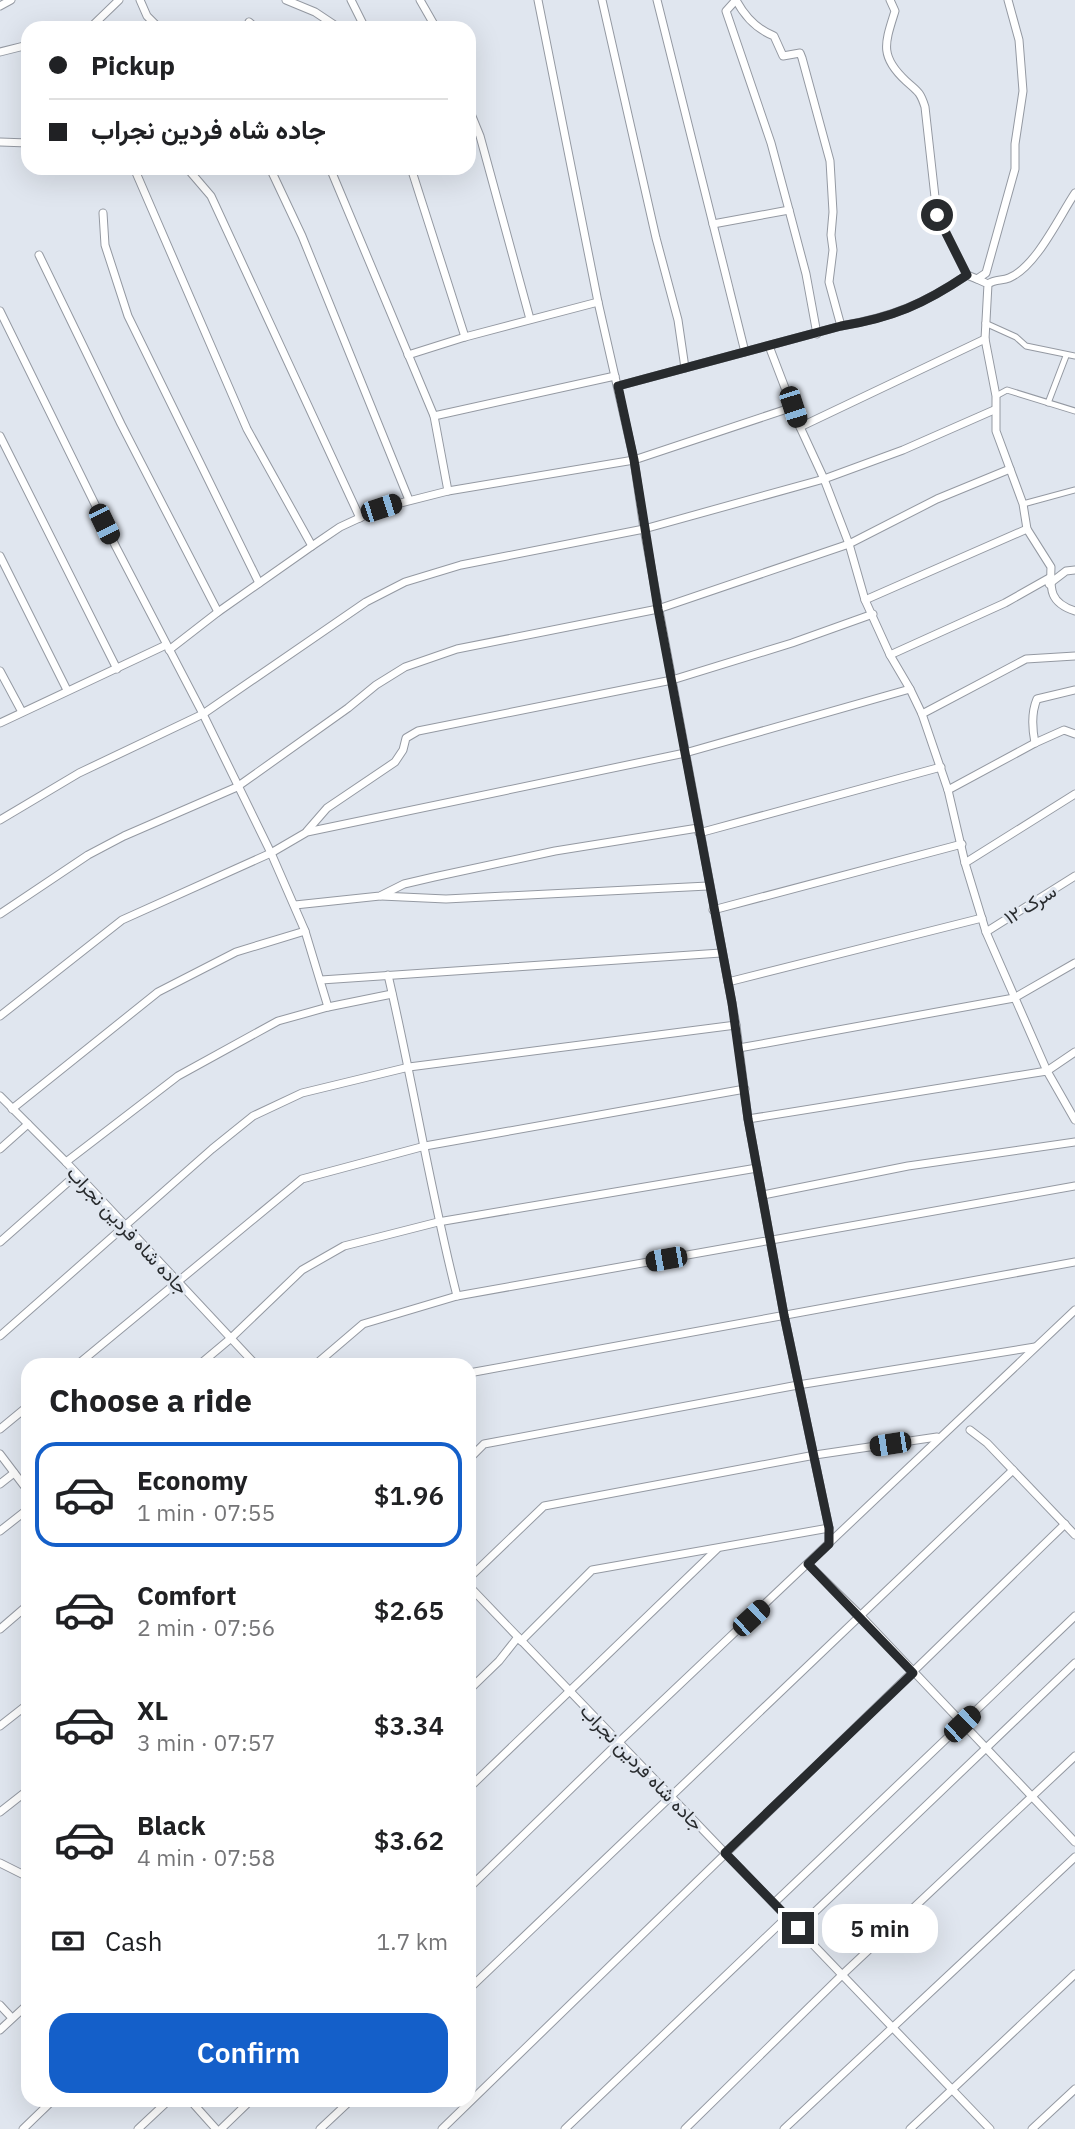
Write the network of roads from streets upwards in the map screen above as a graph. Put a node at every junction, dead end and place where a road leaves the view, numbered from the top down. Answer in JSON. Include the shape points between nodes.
{"nodes":[{"id":1,"x":11,"y":0,"type":"edge"},
{"id":2,"x":119,"y":0,"type":"edge"},
{"id":3,"x":140,"y":0,"type":"edge"},
{"id":4,"x":286,"y":0,"type":"edge"},
{"id":5,"x":351,"y":0,"type":"edge"},
{"id":6,"x":420,"y":0,"type":"edge"},
{"id":7,"x":538,"y":0,"type":"edge"},
{"id":8,"x":603,"y":0,"type":"edge"},
{"id":9,"x":657,"y":0,"type":"edge"},
{"id":10,"x":736,"y":0,"type":"edge"},
{"id":11,"x":890,"y":0,"type":"edge"},
{"id":12,"x":1008,"y":0,"type":"edge"},
{"id":13,"x":0,"y":6,"type":"edge"},
{"id":14,"x":97,"y":21,"type":"edge"},
{"id":15,"x":152,"y":21,"type":"edge"},
{"id":16,"x":328,"y":21,"type":"edge"},
{"id":17,"x":362,"y":21,"type":"edge"},
{"id":18,"x":432,"y":21,"type":"edge"},
{"id":19,"x":21,"y":47,"type":"edge"},
{"id":20,"x":0,"y":52,"type":"edge"},
{"id":21,"x":476,"y":126,"type":"edge"},
{"id":22,"x":0,"y":142,"type":"edge"},
{"id":23,"x":21,"y":143,"type":"edge"},
{"id":24,"x":137,"y":175,"type":"edge"},
{"id":25,"x":193,"y":175,"type":"edge"},
{"id":26,"x":273,"y":175,"type":"edge"},
{"id":27,"x":333,"y":175,"type":"edge"},
{"id":28,"x":413,"y":175,"type":"edge"},
{"id":29,"x":1075,"y":193,"type":"edge"},
{"id":30,"x":789,"y":209,"type":"junction"},
{"id":31,"x":103,"y":213,"type":"dead end"},
{"id":32,"x":713,"y":224,"type":"junction"},
{"id":33,"x":38,"y":255,"type":"dead end"},
{"id":34,"x":967,"y":275,"type":"junction"},
{"id":35,"x":977,"y":279,"type":"junction"},
{"id":36,"x":988,"y":284,"type":"junction"},
{"id":37,"x":597,"y":302,"type":"junction"},
{"id":38,"x":0,"y":311,"type":"edge"},
{"id":39,"x":530,"y":319,"type":"junction"},
{"id":40,"x":985,"y":323,"type":"junction"},
{"id":41,"x":841,"y":326,"type":"junction"},
{"id":42,"x":817,"y":334,"type":"junction"},
{"id":43,"x":465,"y":337,"type":"junction"},
{"id":44,"x":985,"y":339,"type":"junction"},
{"id":45,"x":769,"y":346,"type":"junction"},
{"id":46,"x":745,"y":352,"type":"junction"},
{"id":47,"x":408,"y":355,"type":"junction"},
{"id":48,"x":1066,"y":356,"type":"junction"},
{"id":49,"x":1075,"y":356,"type":"edge"},
{"id":50,"x":685,"y":368,"type":"junction"},
{"id":51,"x":615,"y":376,"type":"junction"},
{"id":52,"x":618,"y":386,"type":"junction"},
{"id":53,"x":996,"y":396,"type":"junction"},
{"id":54,"x":1048,"y":403,"type":"junction"},
{"id":55,"x":793,"y":407,"type":"junction"},
{"id":56,"x":994,"y":410,"type":"junction"},
{"id":57,"x":1075,"y":411,"type":"edge"},
{"id":58,"x":434,"y":416,"type":"junction"},
{"id":59,"x":800,"y":427,"type":"junction"},
{"id":60,"x":0,"y":436,"type":"edge"},
{"id":61,"x":634,"y":460,"type":"junction"},
{"id":62,"x":1010,"y":469,"type":"junction"},
{"id":63,"x":824,"y":479,"type":"junction"},
{"id":64,"x":1075,"y":490,"type":"edge"},
{"id":65,"x":448,"y":491,"type":"junction"},
{"id":66,"x":409,"y":500,"type":"junction"},
{"id":67,"x":1023,"y":503,"type":"junction"},
{"id":68,"x":360,"y":518,"type":"junction"},
{"id":69,"x":644,"y":529,"type":"junction"},
{"id":70,"x":1027,"y":530,"type":"junction"},
{"id":71,"x":849,"y":544,"type":"junction"},
{"id":72,"x":312,"y":546,"type":"junction"},
{"id":73,"x":0,"y":556,"type":"edge"},
{"id":74,"x":1075,"y":570,"type":"edge"},
{"id":75,"x":1050,"y":581,"type":"junction"},
{"id":76,"x":260,"y":583,"type":"junction"},
{"id":77,"x":865,"y":600,"type":"junction"},
{"id":78,"x":658,"y":609,"type":"junction"},
{"id":79,"x":1075,"y":611,"type":"edge"},
{"id":80,"x":218,"y":612,"type":"junction"},
{"id":81,"x":873,"y":614,"type":"junction"},
{"id":82,"x":168,"y":648,"type":"junction"},
{"id":83,"x":890,"y":655,"type":"junction"},
{"id":84,"x":1075,"y":656,"type":"edge"},
{"id":85,"x":117,"y":669,"type":"junction"},
{"id":86,"x":0,"y":671,"type":"edge"},
{"id":87,"x":672,"y":680,"type":"junction"},
{"id":88,"x":910,"y":689,"type":"junction"},
{"id":89,"x":67,"y":690,"type":"junction"},
{"id":90,"x":1075,"y":691,"type":"edge"},
{"id":91,"x":22,"y":712,"type":"junction"},
{"id":92,"x":203,"y":714,"type":"junction"},
{"id":93,"x":922,"y":714,"type":"junction"},
{"id":94,"x":0,"y":723,"type":"edge"},
{"id":95,"x":1075,"y":734,"type":"edge"},
{"id":96,"x":1035,"y":743,"type":"junction"},
{"id":97,"x":685,"y":753,"type":"junction"},
{"id":98,"x":941,"y":767,"type":"junction"},
{"id":99,"x":237,"y":786,"type":"junction"},
{"id":100,"x":948,"y":790,"type":"junction"},
{"id":101,"x":1075,"y":794,"type":"edge"},
{"id":102,"x":0,"y":820,"type":"edge"},
{"id":103,"x":698,"y":830,"type":"junction"},
{"id":104,"x":306,"y":832,"type":"junction"},
{"id":105,"x":962,"y":844,"type":"junction"},
{"id":106,"x":271,"y":853,"type":"junction"},
{"id":107,"x":965,"y":863,"type":"junction"},
{"id":108,"x":1075,"y":876,"type":"edge"},
{"id":109,"x":708,"y":886,"type":"junction"},
{"id":110,"x":380,"y":896,"type":"junction"},
{"id":111,"x":295,"y":905,"type":"junction"},
{"id":112,"x":713,"y":910,"type":"junction"},
{"id":113,"x":0,"y":914,"type":"edge"},
{"id":114,"x":982,"y":918,"type":"junction"},
{"id":115,"x":305,"y":931,"type":"junction"},
{"id":116,"x":986,"y":932,"type":"junction"},
{"id":117,"x":721,"y":953,"type":"junction"},
{"id":118,"x":1075,"y":963,"type":"edge"},
{"id":119,"x":388,"y":975,"type":"junction"},
{"id":120,"x":321,"y":980,"type":"junction"},
{"id":121,"x":728,"y":982,"type":"junction"},
{"id":122,"x":392,"y":995,"type":"junction"},
{"id":123,"x":1014,"y":998,"type":"junction"},
{"id":124,"x":328,"y":1007,"type":"junction"},
{"id":125,"x":0,"y":1016,"type":"edge"},
{"id":126,"x":736,"y":1025,"type":"junction"},
{"id":127,"x":739,"y":1048,"type":"junction"},
{"id":128,"x":1075,"y":1052,"type":"edge"},
{"id":129,"x":409,"y":1066,"type":"junction"},
{"id":130,"x":1047,"y":1071,"type":"junction"},
{"id":131,"x":745,"y":1089,"type":"junction"},
{"id":132,"x":0,"y":1096,"type":"edge"},
{"id":133,"x":12,"y":1109,"type":"junction"},
{"id":134,"x":748,"y":1119,"type":"junction"},
{"id":135,"x":1075,"y":1121,"type":"edge"},
{"id":136,"x":28,"y":1124,"type":"junction"},
{"id":137,"x":1075,"y":1142,"type":"edge"},
{"id":138,"x":425,"y":1146,"type":"junction"},
{"id":139,"x":0,"y":1149,"type":"edge"},
{"id":140,"x":66,"y":1163,"type":"junction"},
{"id":141,"x":757,"y":1168,"type":"junction"},
{"id":142,"x":76,"y":1175,"type":"junction"},
{"id":143,"x":1075,"y":1186,"type":"edge"},
{"id":144,"x":763,"y":1195,"type":"junction"},
{"id":145,"x":438,"y":1222,"type":"junction"},
{"id":146,"x":124,"y":1226,"type":"junction"},
{"id":147,"x":770,"y":1240,"type":"junction"},
{"id":148,"x":0,"y":1242,"type":"edge"},
{"id":149,"x":1075,"y":1262,"type":"edge"},
{"id":150,"x":176,"y":1282,"type":"junction"},
{"id":151,"x":457,"y":1296,"type":"junction"},
{"id":152,"x":1075,"y":1310,"type":"edge"},
{"id":153,"x":784,"y":1315,"type":"junction"},
{"id":154,"x":0,"y":1336,"type":"edge"},
{"id":155,"x":230,"y":1339,"type":"junction"},
{"id":156,"x":1035,"y":1347,"type":"junction"},
{"id":157,"x":85,"y":1358,"type":"edge"},
{"id":158,"x":207,"y":1358,"type":"edge"},
{"id":159,"x":249,"y":1358,"type":"edge"},
{"id":160,"x":323,"y":1358,"type":"edge"},
{"id":161,"x":476,"y":1372,"type":"edge"},
{"id":162,"x":798,"y":1385,"type":"junction"},
{"id":163,"x":21,"y":1412,"type":"edge"},
{"id":164,"x":0,"y":1429,"type":"edge"},
{"id":165,"x":970,"y":1430,"type":"dead end"},
{"id":166,"x":939,"y":1437,"type":"junction"},
{"id":167,"x":476,"y":1452,"type":"edge"},
{"id":168,"x":0,"y":1454,"type":"edge"},
{"id":169,"x":815,"y":1455,"type":"junction"},
{"id":170,"x":1013,"y":1470,"type":"junction"},
{"id":171,"x":15,"y":1473,"type":"junction"},
{"id":172,"x":21,"y":1481,"type":"edge"},
{"id":173,"x":0,"y":1484,"type":"edge"},
{"id":174,"x":21,"y":1514,"type":"edge"},
{"id":175,"x":1065,"y":1524,"type":"junction"},
{"id":176,"x":829,"y":1528,"type":"junction"},
{"id":177,"x":0,"y":1531,"type":"edge"},
{"id":178,"x":1075,"y":1535,"type":"edge"},
{"id":179,"x":829,"y":1544,"type":"junction"},
{"id":180,"x":716,"y":1549,"type":"junction"},
{"id":181,"x":808,"y":1564,"type":"junction"},
{"id":182,"x":476,"y":1571,"type":"edge"},
{"id":183,"x":476,"y":1593,"type":"edge"},
{"id":184,"x":21,"y":1614,"type":"edge"},
{"id":185,"x":861,"y":1616,"type":"junction"},
{"id":186,"x":1075,"y":1616,"type":"edge"},
{"id":187,"x":0,"y":1629,"type":"edge"},
{"id":188,"x":520,"y":1639,"type":"junction"},
{"id":189,"x":1075,"y":1663,"type":"edge"},
{"id":190,"x":913,"y":1673,"type":"junction"},
{"id":191,"x":476,"y":1683,"type":"edge"},
{"id":192,"x":571,"y":1692,"type":"junction"},
{"id":193,"x":21,"y":1709,"type":"edge"},
{"id":194,"x":962,"y":1724,"type":"junction"},
{"id":195,"x":0,"y":1726,"type":"edge"},
{"id":196,"x":619,"y":1742,"type":"junction"},
{"id":197,"x":986,"y":1748,"type":"junction"},
{"id":198,"x":1075,"y":1756,"type":"edge"},
{"id":199,"x":476,"y":1781,"type":"edge"},
{"id":200,"x":21,"y":1796,"type":"edge"},
{"id":201,"x":671,"y":1796,"type":"junction"},
{"id":202,"x":1032,"y":1796,"type":"junction"},
{"id":203,"x":0,"y":1812,"type":"edge"},
{"id":204,"x":1075,"y":1842,"type":"edge"},
{"id":205,"x":725,"y":1853,"type":"junction"},
{"id":206,"x":1075,"y":1857,"type":"edge"},
{"id":207,"x":0,"y":1863,"type":"edge"},
{"id":208,"x":21,"y":1874,"type":"edge"},
{"id":209,"x":476,"y":1881,"type":"edge"},
{"id":210,"x":774,"y":1903,"type":"junction"},
{"id":211,"x":787,"y":1917,"type":"junction"},
{"id":212,"x":798,"y":1928,"type":"junction"},
{"id":213,"x":843,"y":1974,"type":"junction"},
{"id":214,"x":1075,"y":1974,"type":"edge"},
{"id":215,"x":476,"y":1982,"type":"edge"},
{"id":216,"x":0,"y":2005,"type":"edge"},
{"id":217,"x":21,"y":2010,"type":"edge"},
{"id":218,"x":12,"y":2018,"type":"junction"},
{"id":219,"x":892,"y":2026,"type":"junction"},
{"id":220,"x":0,"y":2030,"type":"edge"},
{"id":221,"x":1075,"y":2088,"type":"edge"},
{"id":222,"x":952,"y":2089,"type":"junction"},
{"id":223,"x":476,"y":2096,"type":"edge"},
{"id":224,"x":46,"y":2107,"type":"edge"},
{"id":225,"x":162,"y":2107,"type":"edge"},
{"id":226,"x":197,"y":2107,"type":"edge"},
{"id":227,"x":243,"y":2107,"type":"edge"},
{"id":228,"x":344,"y":2107,"type":"edge"},
{"id":229,"x":465,"y":2107,"type":"edge"},
{"id":230,"x":23,"y":2129,"type":"edge"},
{"id":231,"x":138,"y":2129,"type":"edge"},
{"id":232,"x":218,"y":2129,"type":"edge"},
{"id":233,"x":320,"y":2129,"type":"edge"},
{"id":234,"x":442,"y":2129,"type":"edge"},
{"id":235,"x":565,"y":2129,"type":"edge"},
{"id":236,"x":685,"y":2129,"type":"edge"},
{"id":237,"x":785,"y":2129,"type":"edge"},
{"id":238,"x":910,"y":2129,"type":"edge"},
{"id":239,"x":990,"y":2129,"type":"edge"},
{"id":240,"x":1032,"y":2129,"type":"edge"}],
"edges":[{"from":1,"to":13,"type":"street"},
{"from":2,"to":14,"type":"street"},
{"from":3,"to":15,"type":"street"},
{"from":4,"to":16,"type":"street"},
{"from":5,"to":17,"type":"street"},
{"from":6,"to":18,"type":"street"},
{"from":7,"to":37,"type":"street"},
{"from":8,"to":50,"type":"street","via":[[678,320]]},
{"from":9,"to":32,"type":"street"},
{"from":10,"to":30,"type":"street","via":[[726,11]]},
{"from":10,"to":41,"type":"street","via":[[744,15],[774,36],[783,55],[800,53],[830,161],[833,250],[829,282]]},
{"from":11,"to":34,"type":"street","via":[[895,11],[886,57],[920,92],[937,215]]},
{"from":12,"to":35,"type":"street","via":[[1019,40],[1023,91],[1016,169],[986,273]]},
{"from":19,"to":20,"type":"street"},
{"from":21,"to":39,"type":"street"},
{"from":22,"to":23,"type":"street"},
{"from":24,"to":72,"type":"street","via":[[247,429]]},
{"from":25,"to":68,"type":"street","via":[[211,196]]},
{"from":26,"to":66,"type":"street"},
{"from":27,"to":47,"type":"street"},
{"from":28,"to":43,"type":"street"},
{"from":29,"to":36,"type":"street","via":[[1033,257],[1009,278]]},
{"from":30,"to":32,"type":"street"},
{"from":30,"to":42,"type":"street"},
{"from":31,"to":76,"type":"street","via":[[105,244],[128,316]]},
{"from":32,"to":46,"type":"street"},
{"from":33,"to":80,"type":"street"},
{"from":34,"to":35,"type":"street"},
{"from":34,"to":41,"type":"street","via":[[904,311]]},
{"from":35,"to":36,"type":"street"},
{"from":36,"to":40,"type":"street"},
{"from":37,"to":39,"type":"street"},
{"from":37,"to":51,"type":"street"},
{"from":38,"to":82,"type":"street"},
{"from":39,"to":43,"type":"street"},
{"from":40,"to":44,"type":"street"},
{"from":40,"to":48,"type":"street","via":[[1026,346]]},
{"from":41,"to":42,"type":"street"},
{"from":42,"to":45,"type":"street"},
{"from":43,"to":47,"type":"street"},
{"from":44,"to":53,"type":"street"},
{"from":44,"to":59,"type":"street"},
{"from":45,"to":46,"type":"street"},
{"from":45,"to":55,"type":"street"},
{"from":46,"to":50,"type":"street"},
{"from":47,"to":58,"type":"street"},
{"from":48,"to":49,"type":"street"},
{"from":48,"to":54,"type":"street"},
{"from":50,"to":52,"type":"street"},
{"from":51,"to":52,"type":"street"},
{"from":51,"to":58,"type":"street"},
{"from":52,"to":61,"type":"street"},
{"from":53,"to":54,"type":"street","via":[[1007,390]]},
{"from":53,"to":56,"type":"street"},
{"from":54,"to":57,"type":"street"},
{"from":55,"to":59,"type":"street"},
{"from":55,"to":61,"type":"street"},
{"from":56,"to":62,"type":"street","via":[[996,431]]},
{"from":56,"to":63,"type":"street"},
{"from":58,"to":65,"type":"street"},
{"from":59,"to":63,"type":"street"},
{"from":60,"to":85,"type":"street"},
{"from":61,"to":65,"type":"street"},
{"from":61,"to":69,"type":"street"},
{"from":62,"to":67,"type":"street"},
{"from":62,"to":71,"type":"street","via":[[937,499]]},
{"from":63,"to":69,"type":"street"},
{"from":63,"to":71,"type":"street"},
{"from":64,"to":67,"type":"street"},
{"from":65,"to":66,"type":"street"},
{"from":66,"to":68,"type":"street"},
{"from":67,"to":70,"type":"street"},
{"from":68,"to":72,"type":"street"},
{"from":69,"to":78,"type":"street"},
{"from":69,"to":92,"type":"street","via":[[461,565],[405,582],[366,602]]},
{"from":70,"to":75,"type":"street","via":[[1051,567]]},
{"from":70,"to":77,"type":"street"},
{"from":71,"to":77,"type":"street"},
{"from":71,"to":78,"type":"street"},
{"from":72,"to":76,"type":"street"},
{"from":73,"to":89,"type":"street"},
{"from":74,"to":75,"type":"street","via":[[1066,570]]},
{"from":75,"to":79,"type":"street","via":[[1052,594]]},
{"from":75,"to":83,"type":"street"},
{"from":76,"to":80,"type":"street"},
{"from":77,"to":81,"type":"street"},
{"from":78,"to":87,"type":"street"},
{"from":78,"to":99,"type":"street","via":[[457,649],[405,667]]},
{"from":80,"to":82,"type":"street"},
{"from":81,"to":83,"type":"street"},
{"from":81,"to":87,"type":"street"},
{"from":82,"to":85,"type":"street"},
{"from":82,"to":92,"type":"street"},
{"from":83,"to":88,"type":"street"},
{"from":84,"to":93,"type":"street","via":[[1026,659]]},
{"from":85,"to":89,"type":"street"},
{"from":86,"to":91,"type":"street"},
{"from":87,"to":97,"type":"street"},
{"from":87,"to":104,"type":"street","via":[[418,731],[407,738],[395,762],[327,808]]},
{"from":88,"to":93,"type":"street"},
{"from":88,"to":97,"type":"street"},
{"from":89,"to":91,"type":"street"},
{"from":90,"to":96,"type":"street","via":[[1037,699],[1032,730]]},
{"from":91,"to":94,"type":"street"},
{"from":92,"to":99,"type":"street"},
{"from":92,"to":102,"type":"street","via":[[79,773]]},
{"from":93,"to":98,"type":"street"},
{"from":95,"to":96,"type":"street","via":[[1064,730]]},
{"from":96,"to":100,"type":"street"},
{"from":97,"to":103,"type":"street"},
{"from":97,"to":104,"type":"street"},
{"from":98,"to":100,"type":"street"},
{"from":98,"to":103,"type":"street"},
{"from":99,"to":106,"type":"street"},
{"from":99,"to":113,"type":"street","via":[[100,849]]},
{"from":100,"to":105,"type":"street"},
{"from":101,"to":107,"type":"street"},
{"from":103,"to":109,"type":"street"},
{"from":103,"to":110,"type":"street","via":[[434,877]]},
{"from":104,"to":106,"type":"street"},
{"from":105,"to":107,"type":"street"},
{"from":105,"to":112,"type":"street"},
{"from":106,"to":111,"type":"street"},
{"from":106,"to":125,"type":"street","via":[[122,920]]},
{"from":107,"to":114,"type":"street"},
{"from":108,"to":116,"type":"street","name":"سرک ۱۲"},
{"from":109,"to":110,"type":"street","via":[[446,899]]},
{"from":109,"to":112,"type":"street"},
{"from":110,"to":111,"type":"street"},
{"from":111,"to":115,"type":"street"},
{"from":112,"to":117,"type":"street"},
{"from":114,"to":116,"type":"street"},
{"from":114,"to":121,"type":"street"},
{"from":115,"to":120,"type":"street"},
{"from":115,"to":133,"type":"street","via":[[236,952],[158,992]]},
{"from":116,"to":123,"type":"street"},
{"from":117,"to":119,"type":"street"},
{"from":117,"to":121,"type":"street"},
{"from":118,"to":123,"type":"street"},
{"from":119,"to":120,"type":"street"},
{"from":119,"to":122,"type":"street"},
{"from":120,"to":124,"type":"street"},
{"from":121,"to":126,"type":"street"},
{"from":122,"to":124,"type":"street"},
{"from":122,"to":129,"type":"street"},
{"from":123,"to":127,"type":"street"},
{"from":123,"to":130,"type":"street"},
{"from":124,"to":140,"type":"street","via":[[278,1021],[178,1076]]},
{"from":126,"to":127,"type":"street"},
{"from":126,"to":129,"type":"street"},
{"from":127,"to":131,"type":"street"},
{"from":128,"to":130,"type":"street"},
{"from":129,"to":138,"type":"street"},
{"from":129,"to":146,"type":"street","via":[[302,1093],[253,1116]]},
{"from":130,"to":134,"type":"street"},
{"from":130,"to":135,"type":"street"},
{"from":131,"to":134,"type":"street"},
{"from":131,"to":138,"type":"street"},
{"from":132,"to":133,"type":"street","name":"جاده شاه فردین نجراب"},
{"from":133,"to":136,"type":"street","name":"جاده شاه فردین نجراب"},
{"from":134,"to":141,"type":"street"},
{"from":136,"to":139,"type":"street"},
{"from":136,"to":140,"type":"street","name":"جاده شاه فردین نجراب"},
{"from":137,"to":144,"type":"street","via":[[908,1166]]},
{"from":138,"to":145,"type":"street"},
{"from":138,"to":150,"type":"street","via":[[302,1179]]},
{"from":140,"to":142,"type":"street","name":"جاده شاه فردین نجراب"},
{"from":141,"to":144,"type":"street"},
{"from":141,"to":145,"type":"street"},
{"from":142,"to":146,"type":"street","name":"جاده شاه فردین نجراب"},
{"from":142,"to":148,"type":"street"},
{"from":143,"to":147,"type":"street"},
{"from":144,"to":147,"type":"street"},
{"from":145,"to":151,"type":"street"},
{"from":145,"to":155,"type":"street","via":[[344,1246],[302,1270]]},
{"from":146,"to":150,"type":"street","name":"جاده شاه فردین نجراب"},
{"from":146,"to":154,"type":"street"},
{"from":147,"to":151,"type":"street"},
{"from":147,"to":153,"type":"street"},
{"from":149,"to":153,"type":"street"},
{"from":150,"to":155,"type":"street","name":"جاده شاه فردین نجراب"},
{"from":150,"to":157,"type":"street"},
{"from":151,"to":160,"type":"street","via":[[363,1324]]},
{"from":152,"to":156,"type":"street"},
{"from":153,"to":161,"type":"street"},
{"from":153,"to":162,"type":"street"},
{"from":155,"to":158,"type":"street"},
{"from":155,"to":159,"type":"street","name":"جاده شاه فردین نجراب"},
{"from":156,"to":162,"type":"street"},
{"from":156,"to":166,"type":"street"},
{"from":162,"to":167,"type":"street","via":[[484,1444]]},
{"from":162,"to":169,"type":"street"},
{"from":163,"to":164,"type":"street"},
{"from":165,"to":170,"type":"street"},
{"from":166,"to":169,"type":"street"},
{"from":166,"to":179,"type":"street"},
{"from":168,"to":171,"type":"street"},
{"from":169,"to":176,"type":"street"},
{"from":169,"to":182,"type":"street","via":[[544,1506]]},
{"from":170,"to":175,"type":"street"},
{"from":170,"to":185,"type":"street"},
{"from":171,"to":172,"type":"street"},
{"from":171,"to":173,"type":"street"},
{"from":174,"to":177,"type":"street"},
{"from":175,"to":178,"type":"street"},
{"from":175,"to":190,"type":"street"},
{"from":176,"to":179,"type":"street"},
{"from":176,"to":180,"type":"street"},
{"from":179,"to":181,"type":"street"},
{"from":180,"to":188,"type":"street","via":[[592,1570]]},
{"from":180,"to":192,"type":"street"},
{"from":181,"to":185,"type":"street"},
{"from":181,"to":196,"type":"street"},
{"from":183,"to":188,"type":"street","name":"جاده شاه فردین نجراب"},
{"from":184,"to":187,"type":"street"},
{"from":185,"to":190,"type":"street"},
{"from":185,"to":201,"type":"street"},
{"from":186,"to":194,"type":"street"},
{"from":188,"to":191,"type":"street"},
{"from":188,"to":192,"type":"street","name":"جاده شاه فردین نجراب"},
{"from":189,"to":197,"type":"street"},
{"from":190,"to":194,"type":"street"},
{"from":190,"to":205,"type":"street"},
{"from":192,"to":196,"type":"street","name":"جاده شاه فردین نجراب"},
{"from":192,"to":199,"type":"street"},
{"from":193,"to":195,"type":"street"},
{"from":194,"to":197,"type":"street"},
{"from":194,"to":210,"type":"street"},
{"from":196,"to":201,"type":"street","name":"جاده شاه فردین نجراب"},
{"from":196,"to":209,"type":"street"},
{"from":197,"to":202,"type":"street"},
{"from":197,"to":212,"type":"street"},
{"from":198,"to":202,"type":"street"},
{"from":200,"to":203,"type":"street"},
{"from":201,"to":205,"type":"street","name":"جاده شاه فردین نجراب"},
{"from":201,"to":215,"type":"street"},
{"from":202,"to":204,"type":"street"},
{"from":202,"to":213,"type":"street"},
{"from":205,"to":210,"type":"street","name":"جاده شاه فردین نجراب"},
{"from":205,"to":223,"type":"street"},
{"from":206,"to":219,"type":"street"},
{"from":207,"to":208,"type":"street"},
{"from":210,"to":211,"type":"street","name":"جاده شاه فردین نجراب"},
{"from":211,"to":212,"type":"street","name":"جاده شاه فردین نجراب"},
{"from":211,"to":235,"type":"street"},
{"from":212,"to":213,"type":"street","name":"جاده شاه فردین نجراب"},
{"from":213,"to":219,"type":"street","name":"جاده شاه فردین نجراب"},
{"from":213,"to":236,"type":"street"},
{"from":214,"to":222,"type":"street"},
{"from":216,"to":218,"type":"street"},
{"from":217,"to":218,"type":"street"},
{"from":218,"to":220,"type":"street"},
{"from":219,"to":222,"type":"street","name":"جاده شاه فردین نجراب"},
{"from":219,"to":237,"type":"street"},
{"from":221,"to":240,"type":"street"},
{"from":222,"to":238,"type":"street"},
{"from":222,"to":239,"type":"street","name":"جاده شاه فردین نجراب"},
{"from":224,"to":230,"type":"street"},
{"from":225,"to":231,"type":"street"},
{"from":226,"to":232,"type":"street"},
{"from":227,"to":232,"type":"street"},
{"from":228,"to":233,"type":"street"},
{"from":229,"to":234,"type":"street"}]}
